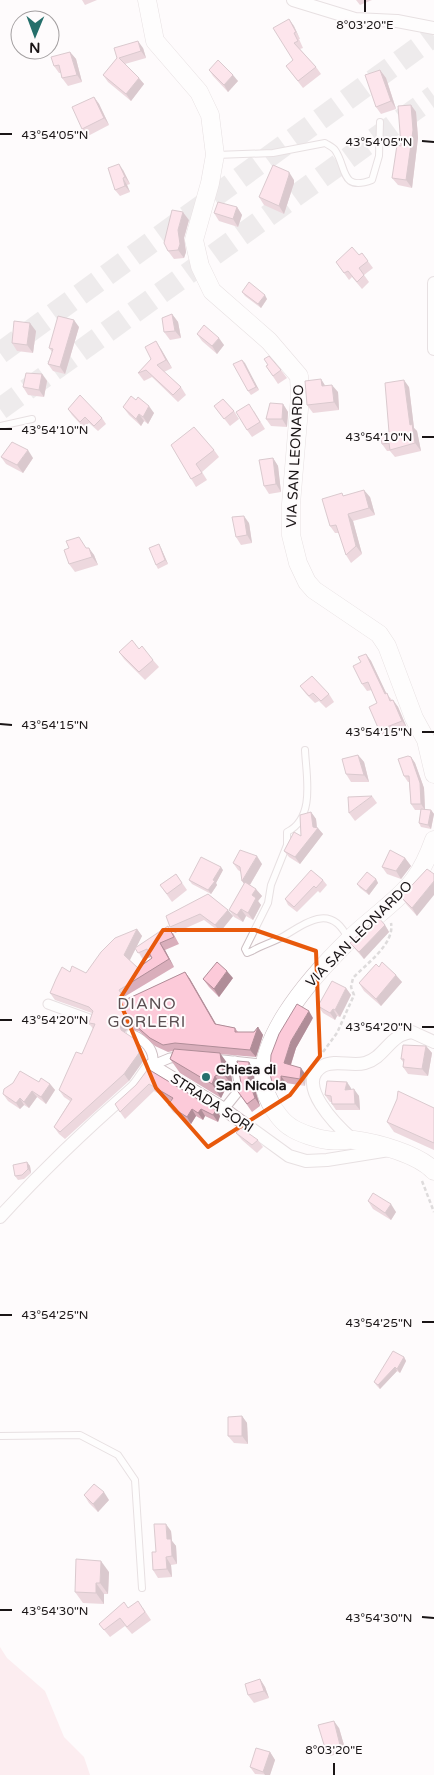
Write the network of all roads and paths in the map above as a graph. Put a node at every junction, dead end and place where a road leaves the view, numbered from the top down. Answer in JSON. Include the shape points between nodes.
{"nodes":[{"id":1,"x":147,"y":0,"type":"edge"},
{"id":2,"x":293,"y":0,"type":"edge"},
{"id":3,"x":434,"y":28,"type":"edge"},
{"id":4,"x":380,"y":122,"type":"dead end"},
{"id":5,"x":215,"y":155,"type":"junction"},
{"id":6,"x":434,"y":283,"type":"edge"},
{"id":7,"x":434,"y":350,"type":"edge"},
{"id":8,"x":32,"y":419,"type":"dead end"},
{"id":9,"x":0,"y":426,"type":"edge"},
{"id":10,"x":305,"y":750,"type":"dead end"},
{"id":11,"x":434,"y":774,"type":"edge"},
{"id":12,"x":434,"y":840,"type":"edge"},
{"id":13,"x":388,"y":904,"type":"junction"},
{"id":14,"x":348,"y":941,"type":"junction"},
{"id":15,"x":48,"y":1004,"type":"dead end"},
{"id":16,"x":92,"y":1020,"type":"edge"},
{"id":17,"x":131,"y":1034,"type":"edge"},
{"id":18,"x":434,"y":1042,"type":"edge"},
{"id":19,"x":192,"y":1058,"type":"edge"},
{"id":20,"x":204,"y":1058,"type":"edge"},
{"id":21,"x":235,"y":1061,"type":"junction"},
{"id":22,"x":153,"y":1065,"type":"junction"},
{"id":23,"x":322,"y":1066,"type":"junction"},
{"id":24,"x":263,"y":1072,"type":"junction"},
{"id":25,"x":224,"y":1109,"type":"junction"},
{"id":26,"x":353,"y":1140,"type":"junction"},
{"id":27,"x":391,"y":1150,"type":"junction"},
{"id":28,"x":427,"y":1175,"type":"edge"},
{"id":29,"x":434,"y":1212,"type":"edge"},
{"id":30,"x":0,"y":1218,"type":"edge"},
{"id":31,"x":0,"y":1436,"type":"edge"},
{"id":32,"x":142,"y":1588,"type":"dead end"}],
"edges":[{"from":1,"to":5,"type":"main road","name":"VIA SAN LEONARDO","via":[[155,41],[199,92],[210,115]]},
{"from":2,"to":3,"type":"street","via":[[355,19],[397,21]]},
{"from":4,"to":5,"type":"lane","via":[[376,170],[372,180],[362,184],[344,176],[334,150],[325,143],[273,153]]},
{"from":5,"to":11,"type":"main road","name":"VIA SAN LEONARDO","via":[[194,240],[200,266],[212,291],[269,341],[299,376],[291,504],[292,535],[298,563],[314,590],[379,634],[387,646],[414,718],[426,740]]},
{"from":6,"to":7,"type":"street"},
{"from":8,"to":9,"type":"lane"},
{"from":10,"to":14,"type":"lane","via":[[309,786],[306,802],[298,825],[287,832],[287,845],[268,903],[245,949],[247,953],[252,951],[317,918],[341,927]]},
{"from":12,"to":13,"type":"main road","name":"VIA SAN LEONARDO","via":[[413,881]]},
{"from":13,"to":14,"type":"main road","name":"VIA SAN LEONARDO"},
{"from":13,"to":23,"type":"path","via":[[392,931],[389,940],[353,978],[351,987],[354,995],[337,1034],[319,1059]]},
{"from":14,"to":24,"type":"main road","name":"VIA SAN LEONARDO","via":[[298,995],[279,1026]]},
{"from":15,"to":16,"type":"street"},
{"from":17,"to":22,"type":"street","via":[[150,1048],[154,1055]]},
{"from":18,"to":23,"type":"street","via":[[412,1032],[398,1036],[379,1056],[365,1064]]},
{"from":19,"to":22,"type":"street","via":[[174,1057]]},
{"from":20,"to":21,"type":"street"},
{"from":21,"to":24,"type":"street","via":[[260,1064]]},
{"from":21,"to":25,"type":"street","via":[[240,1089]]},
{"from":22,"to":25,"type":"street","name":"STRADA SORI"},
{"from":22,"to":30,"type":"street","via":[[133,1088],[30,1184]]},
{"from":23,"to":26,"type":"street","via":[[313,1080],[315,1092],[326,1113]]},
{"from":24,"to":26,"type":"main road","name":"VIA SAN LEONARDO","via":[[264,1092],[273,1109],[291,1128],[328,1140]]},
{"from":25,"to":27,"type":"street","name":"STRADA SORI","via":[[289,1156],[306,1161]]},
{"from":26,"to":27,"type":"main road","name":"VIA SAN LEONARDO"},
{"from":27,"to":28,"type":"main road","name":"VIA SAN LEONARDO","via":[[403,1153]]},
{"from":28,"to":29,"type":"path"},
{"from":31,"to":32,"type":"lane","via":[[80,1435],[118,1455],[136,1480]]}]}
